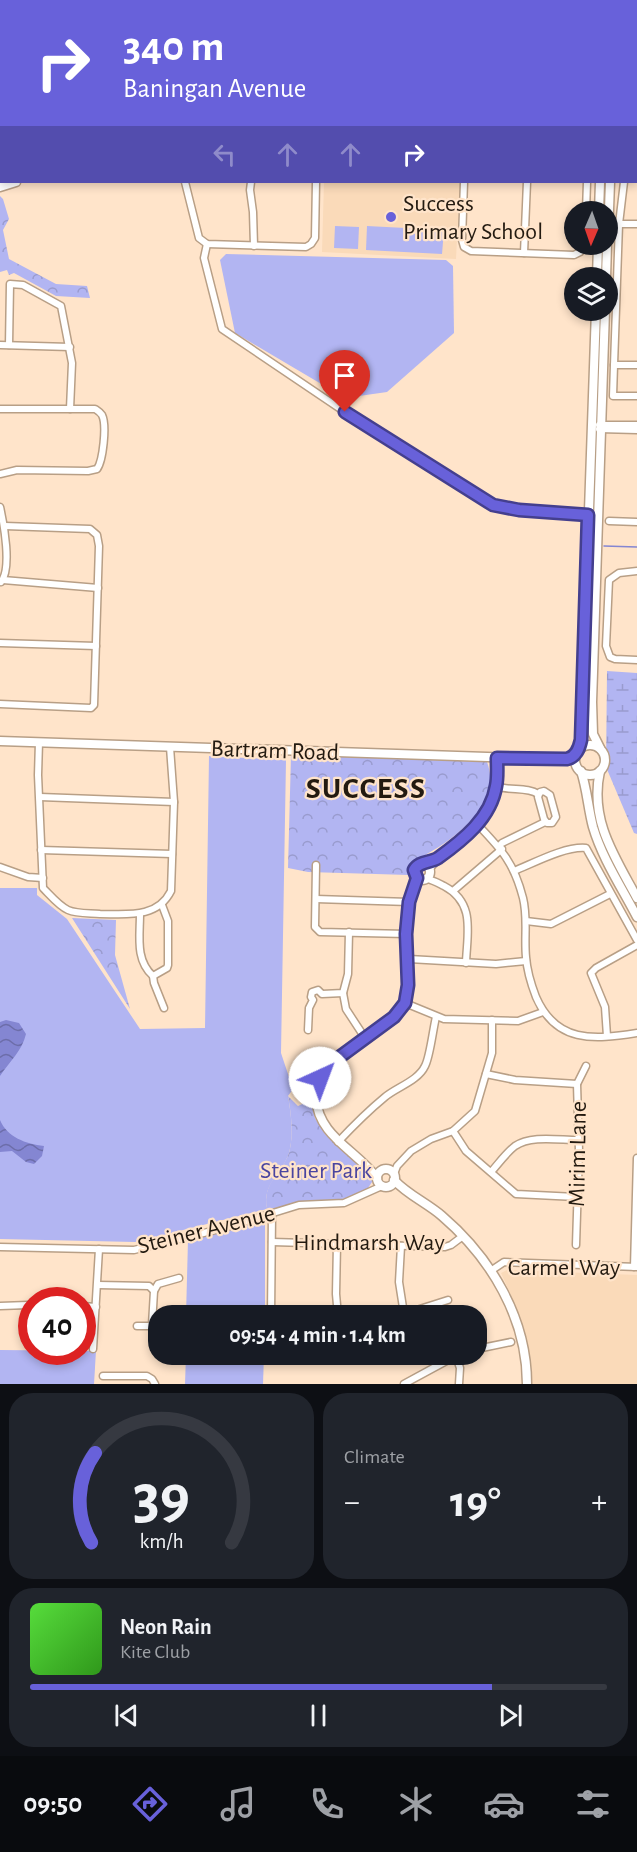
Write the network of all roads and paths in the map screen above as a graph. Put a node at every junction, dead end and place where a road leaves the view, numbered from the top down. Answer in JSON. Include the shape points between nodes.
{"nodes":[{"id":1,"x":185,"y":183,"type":"edge"},
{"id":2,"x":251,"y":183,"type":"edge"},
{"id":3,"x":316,"y":183,"type":"edge"},
{"id":4,"x":464,"y":183,"type":"edge"},
{"id":5,"x":527,"y":183,"type":"edge"},
{"id":6,"x":588,"y":183,"type":"edge"},
{"id":7,"x":600,"y":183,"type":"edge"},
{"id":8,"x":610,"y":183,"type":"edge"},
{"id":9,"x":624,"y":183,"type":"edge"},
{"id":10,"x":587,"y":201,"type":"edge"},
{"id":11,"x":599,"y":201,"type":"edge"},
{"id":12,"x":609,"y":201,"type":"edge"},
{"id":13,"x":619,"y":224,"type":"junction"},
{"id":14,"x":637,"y":224,"type":"edge"},
{"id":15,"x":207,"y":244,"type":"junction"},
{"id":16,"x":254,"y":246,"type":"junction"},
{"id":17,"x":524,"y":253,"type":"junction"},
{"id":18,"x":564,"y":255,"type":"edge"},
{"id":19,"x":596,"y":321,"type":"edge"},
{"id":20,"x":604,"y":321,"type":"edge"},
{"id":21,"x":0,"y":345,"type":"edge"},
{"id":22,"x":9,"y":345,"type":"junction"},
{"id":23,"x":70,"y":347,"type":"junction"},
{"id":24,"x":614,"y":365,"type":"junction"},
{"id":25,"x":637,"y":365,"type":"edge"},
{"id":26,"x":637,"y":396,"type":"edge"},
{"id":27,"x":0,"y":409,"type":"edge"},
{"id":28,"x":70,"y":409,"type":"junction"},
{"id":29,"x":637,"y":425,"type":"edge"},
{"id":30,"x":598,"y":427,"type":"junction"},
{"id":31,"x":637,"y":430,"type":"edge"},
{"id":32,"x":0,"y":474,"type":"edge"},
{"id":33,"x":0,"y":507,"type":"edge"},
{"id":34,"x":588,"y":513,"type":"junction"},
{"id":35,"x":598,"y":513,"type":"junction"},
{"id":36,"x":609,"y":521,"type":"dead end"},
{"id":37,"x":637,"y":522,"type":"edge"},
{"id":38,"x":5,"y":526,"type":"junction"},
{"id":39,"x":637,"y":571,"type":"edge"},
{"id":40,"x":2,"y":581,"type":"edge"},
{"id":41,"x":98,"y":588,"type":"junction"},
{"id":42,"x":0,"y":643,"type":"edge"},
{"id":43,"x":96,"y":646,"type":"junction"},
{"id":44,"x":637,"y":660,"type":"edge"},
{"id":45,"x":0,"y":704,"type":"edge"},
{"id":46,"x":0,"y":741,"type":"edge"},
{"id":47,"x":39,"y":742,"type":"junction"},
{"id":48,"x":170,"y":747,"type":"junction"},
{"id":49,"x":600,"y":748,"type":"junction"},
{"id":50,"x":578,"y":751,"type":"junction"},
{"id":51,"x":497,"y":758,"type":"junction"},
{"id":52,"x":550,"y":759,"type":"junction"},
{"id":53,"x":580,"y":771,"type":"junction"},
{"id":54,"x":600,"y":771,"type":"junction"},
{"id":55,"x":496,"y":786,"type":"junction"},
{"id":56,"x":538,"y":794,"type":"junction"},
{"id":57,"x":40,"y":797,"type":"junction"},
{"id":58,"x":174,"y":802,"type":"junction"},
{"id":59,"x":545,"y":822,"type":"junction"},
{"id":60,"x":478,"y":825,"type":"junction"},
{"id":61,"x":500,"y":848,"type":"junction"},
{"id":62,"x":41,"y":850,"type":"junction"},
{"id":63,"x":172,"y":854,"type":"junction"},
{"id":64,"x":316,"y":865,"type":"dead end"},
{"id":65,"x":0,"y":867,"type":"edge"},
{"id":66,"x":514,"y":871,"type":"junction"},
{"id":67,"x":425,"y":873,"type":"junction"},
{"id":68,"x":43,"y":878,"type":"junction"},
{"id":69,"x":453,"y":891,"type":"junction"},
{"id":70,"x":610,"y":894,"type":"junction"},
{"id":71,"x":637,"y":898,"type":"edge"},
{"id":72,"x":316,"y":899,"type":"junction"},
{"id":73,"x":409,"y":902,"type":"junction"},
{"id":74,"x":162,"y":905,"type":"junction"},
{"id":75,"x":140,"y":914,"type":"junction"},
{"id":76,"x":637,"y":917,"type":"edge"},
{"id":77,"x":526,"y":921,"type":"junction"},
{"id":78,"x":349,"y":933,"type":"junction"},
{"id":79,"x":406,"y":934,"type":"junction"},
{"id":80,"x":637,"y":943,"type":"edge"},
{"id":81,"x":409,"y":959,"type":"junction"},
{"id":82,"x":526,"y":961,"type":"junction"},
{"id":83,"x":466,"y":963,"type":"junction"},
{"id":84,"x":153,"y":976,"type":"junction"},
{"id":85,"x":343,"y":993,"type":"junction"},
{"id":86,"x":405,"y":1003,"type":"junction"},
{"id":87,"x":164,"y":1008,"type":"dead end"},
{"id":88,"x":543,"y":1012,"type":"junction"},
{"id":89,"x":436,"y":1017,"type":"junction"},
{"id":90,"x":492,"y":1020,"type":"junction"},
{"id":91,"x":308,"y":1030,"type":"dead end"},
{"id":92,"x":637,"y":1034,"type":"edge"},
{"id":93,"x":607,"y":1036,"type":"junction"},
{"id":94,"x":365,"y":1038,"type":"junction"},
{"id":95,"x":586,"y":1066,"type":"dead end"},
{"id":96,"x":486,"y":1074,"type":"junction"},
{"id":97,"x":577,"y":1084,"type":"junction"},
{"id":98,"x":453,"y":1131,"type":"junction"},
{"id":99,"x":578,"y":1140,"type":"junction"},
{"id":100,"x":338,"y":1142,"type":"junction"},
{"id":101,"x":637,"y":1158,"type":"edge"},
{"id":102,"x":491,"y":1172,"type":"junction"},
{"id":103,"x":387,"y":1177,"type":"junction"},
{"id":104,"x":576,"y":1197,"type":"junction"},
{"id":105,"x":272,"y":1214,"type":"junction"},
{"id":106,"x":636,"y":1216,"type":"edge"},
{"id":107,"x":463,"y":1236,"type":"junction"},
{"id":108,"x":272,"y":1242,"type":"junction"},
{"id":109,"x":336,"y":1244,"type":"junction"},
{"id":110,"x":576,"y":1245,"type":"dead end"},
{"id":111,"x":401,"y":1246,"type":"junction"},
{"id":112,"x":0,"y":1247,"type":"edge"},
{"id":113,"x":99,"y":1249,"type":"junction"},
{"id":114,"x":636,"y":1267,"type":"edge"},
{"id":115,"x":492,"y":1270,"type":"junction"},
{"id":116,"x":179,"y":1278,"type":"dead end"},
{"id":117,"x":98,"y":1285,"type":"junction"},
{"id":118,"x":154,"y":1291,"type":"junction"},
{"id":119,"x":448,"y":1300,"type":"dead end"},
{"id":120,"x":18,"y":1305,"type":"edge"},
{"id":121,"x":155,"y":1305,"type":"edge"},
{"id":122,"x":271,"y":1305,"type":"edge"},
{"id":123,"x":337,"y":1305,"type":"edge"},
{"id":124,"x":401,"y":1305,"type":"edge"},
{"id":125,"x":433,"y":1305,"type":"edge"},
{"id":126,"x":0,"y":1306,"type":"edge"},
{"id":127,"x":96,"y":1307,"type":"edge"},
{"id":128,"x":137,"y":1326,"type":"dead end"},
{"id":129,"x":148,"y":1326,"type":"edge"},
{"id":130,"x":511,"y":1342,"type":"dead end"},
{"id":131,"x":487,"y":1347,"type":"edge"},
{"id":132,"x":439,"y":1365,"type":"edge"},
{"id":133,"x":460,"y":1365,"type":"edge"},
{"id":134,"x":103,"y":1376,"type":"dead end"},
{"id":135,"x":155,"y":1384,"type":"edge"},
{"id":136,"x":404,"y":1384,"type":"edge"},
{"id":137,"x":459,"y":1384,"type":"edge"},
{"id":138,"x":526,"y":1384,"type":"edge"}],
"edges":[{"from":1,"to":15,"type":"street","via":[[199,238]]},
{"from":2,"to":16,"type":"street"},
{"from":3,"to":16,"type":"street","via":[[315,238],[311,244]]},
{"from":4,"to":17,"type":"street","via":[[464,247],[471,251]]},
{"from":5,"to":17,"type":"street"},
{"from":6,"to":10,"type":"street"},
{"from":7,"to":11,"type":"main road"},
{"from":8,"to":12,"type":"main road"},
{"from":9,"to":13,"type":"street"},
{"from":13,"to":14,"type":"street"},
{"from":13,"to":24,"type":"street"},
{"from":15,"to":16,"type":"street"},
{"from":15,"to":34,"type":"street","via":[[204,258],[222,329],[493,505]]},
{"from":17,"to":18,"type":"street"},
{"from":19,"to":30,"type":"main road"},
{"from":20,"to":30,"type":"main road"},
{"from":21,"to":22,"type":"street"},
{"from":22,"to":23,"type":"street"},
{"from":22,"to":23,"type":"street","via":[[10,284],[23,285],[61,306]]},
{"from":23,"to":28,"type":"street"},
{"from":24,"to":25,"type":"street"},
{"from":24,"to":26,"type":"street","via":[[613,396]]},
{"from":27,"to":28,"type":"street"},
{"from":28,"to":32,"type":"street","via":[[95,409],[101,413],[102,463],[97,469],[16,470]]},
{"from":29,"to":30,"type":"street"},
{"from":30,"to":31,"type":"street"},
{"from":30,"to":34,"type":"main road"},
{"from":30,"to":35,"type":"main road"},
{"from":33,"to":38,"type":"street"},
{"from":34,"to":35,"type":"street"},
{"from":34,"to":50,"type":"main road"},
{"from":35,"to":49,"type":"main road","via":[[592,702],[593,734]]},
{"from":36,"to":37,"type":"street"},
{"from":38,"to":40,"type":"street","via":[[6,572]]},
{"from":38,"to":41,"type":"street","via":[[90,529],[97,535],[99,546]]},
{"from":39,"to":44,"type":"street","via":[[619,573],[609,580],[606,646],[610,657]]},
{"from":40,"to":41,"type":"street"},
{"from":41,"to":43,"type":"street"},
{"from":42,"to":43,"type":"street"},
{"from":43,"to":45,"type":"street","via":[[91,708]]},
{"from":46,"to":47,"type":"main road","name":"Bartram Road"},
{"from":47,"to":48,"type":"main road","name":"Bartram Road"},
{"from":47,"to":57,"type":"street"},
{"from":48,"to":51,"type":"main road","name":"Bartram Road"},
{"from":48,"to":58,"type":"street"},
{"from":49,"to":50,"type":"main road","via":[[590,745]]},
{"from":49,"to":54,"type":"main road","via":[[605,762]]},
{"from":50,"to":52,"type":"main road","name":"Bartram Road","via":[[571,758]]},
{"from":50,"to":53,"type":"main road","via":[[575,762]]},
{"from":51,"to":52,"type":"main road","name":"Bartram Road"},
{"from":51,"to":55,"type":"main road"},
{"from":52,"to":53,"type":"main road","name":"Bartram Road"},
{"from":53,"to":54,"type":"main road"},
{"from":53,"to":76,"type":"main road","via":[[594,828]]},
{"from":54,"to":71,"type":"main road","via":[[596,797],[600,819]]},
{"from":55,"to":56,"type":"street"},
{"from":55,"to":60,"type":"main road"},
{"from":56,"to":59,"type":"street"},
{"from":56,"to":59,"type":"street","via":[[549,793],[556,817],[552,823]]},
{"from":57,"to":58,"type":"street"},
{"from":57,"to":62,"type":"street"},
{"from":58,"to":63,"type":"street"},
{"from":59,"to":61,"type":"street","via":[[502,843]]},
{"from":60,"to":61,"type":"street"},
{"from":60,"to":67,"type":"main road"},
{"from":61,"to":66,"type":"street"},
{"from":61,"to":69,"type":"street"},
{"from":62,"to":63,"type":"street"},
{"from":62,"to":68,"type":"street"},
{"from":63,"to":74,"type":"street","via":[[171,891]]},
{"from":64,"to":72,"type":"street"},
{"from":65,"to":68,"type":"street","via":[[28,878]]},
{"from":66,"to":70,"type":"street","via":[[554,854],[586,849]]},
{"from":66,"to":77,"type":"street"},
{"from":67,"to":69,"type":"street"},
{"from":67,"to":73,"type":"main road"},
{"from":68,"to":75,"type":"street","via":[[43,888],[66,910]]},
{"from":69,"to":83,"type":"street","via":[[468,917]]},
{"from":70,"to":77,"type":"street","via":[[551,924]]},
{"from":70,"to":80,"type":"street"},
{"from":72,"to":73,"type":"street"},
{"from":72,"to":78,"type":"street","via":[[315,927],[320,932]]},
{"from":73,"to":79,"type":"main road"},
{"from":74,"to":75,"type":"street"},
{"from":74,"to":84,"type":"street","via":[[168,921],[168,965]]},
{"from":75,"to":84,"type":"street","via":[[140,957]]},
{"from":77,"to":82,"type":"street"},
{"from":78,"to":79,"type":"street"},
{"from":78,"to":85,"type":"street","via":[[348,974]]},
{"from":79,"to":81,"type":"main road"},
{"from":80,"to":93,"type":"street","via":[[591,973],[605,1007]]},
{"from":81,"to":83,"type":"street"},
{"from":81,"to":86,"type":"main road"},
{"from":82,"to":83,"type":"street"},
{"from":82,"to":88,"type":"street"},
{"from":84,"to":87,"type":"street"},
{"from":85,"to":91,"type":"street","via":[[322,993],[320,1000],[313,1000]]},
{"from":85,"to":94,"type":"street","via":[[346,1009]]},
{"from":86,"to":89,"type":"street"},
{"from":86,"to":94,"type":"main road","via":[[394,1017]]},
{"from":88,"to":90,"type":"street","via":[[518,1021]]},
{"from":88,"to":93,"type":"street","via":[[561,1029],[573,1034]]},
{"from":89,"to":90,"type":"street"},
{"from":89,"to":100,"type":"street","via":[[423,1070],[360,1118]]},
{"from":90,"to":96,"type":"street","name":"Steiner Avenue","via":[[492,1053]]},
{"from":92,"to":93,"type":"street"},
{"from":94,"to":100,"type":"main road","via":[[326,1068],[316,1088],[318,1113]]},
{"from":95,"to":97,"type":"street","name":"Mirim Lane"},
{"from":96,"to":97,"type":"street"},
{"from":96,"to":98,"type":"street","name":"Steiner Avenue","via":[[475,1111]]},
{"from":97,"to":99,"type":"street","name":"Mirim Lane"},
{"from":98,"to":102,"type":"street","via":[[466,1151]]},
{"from":98,"to":103,"type":"street","name":"Steiner Avenue","via":[[421,1144]]},
{"from":99,"to":102,"type":"street","via":[[520,1143]]},
{"from":99,"to":104,"type":"street","name":"Mirim Lane"},
{"from":100,"to":103,"type":"main road"},
{"from":101,"to":106,"type":"street"},
{"from":102,"to":104,"type":"street","via":[[516,1194]]},
{"from":103,"to":105,"type":"street","name":"Steiner Avenue","via":[[344,1203],[299,1205]]},
{"from":103,"to":107,"type":"main road","via":[[441,1215]]},
{"from":104,"to":110,"type":"street","name":"Mirim Lane"},
{"from":105,"to":108,"type":"street"},
{"from":105,"to":113,"type":"street","name":"Steiner Avenue","via":[[135,1250]]},
{"from":106,"to":114,"type":"street"},
{"from":107,"to":111,"type":"street","name":"Hindmarsh Way","via":[[445,1247]]},
{"from":107,"to":115,"type":"main road"},
{"from":108,"to":109,"type":"street","name":"Hindmarsh Way"},
{"from":108,"to":122,"type":"street"},
{"from":109,"to":111,"type":"street","name":"Hindmarsh Way"},
{"from":109,"to":123,"type":"street"},
{"from":111,"to":124,"type":"street"},
{"from":112,"to":113,"type":"street","name":"Steiner Avenue"},
{"from":113,"to":117,"type":"street"},
{"from":114,"to":115,"type":"street","name":"Carmel Way","via":[[504,1262]]},
{"from":115,"to":138,"type":"main road","via":[[518,1324]]},
{"from":116,"to":118,"type":"street","via":[[158,1284]]},
{"from":117,"to":118,"type":"street","via":[[149,1286]]},
{"from":117,"to":127,"type":"street"},
{"from":118,"to":121,"type":"street"},
{"from":119,"to":125,"type":"street"},
{"from":120,"to":126,"type":"street"},
{"from":128,"to":129,"type":"street"},
{"from":130,"to":131,"type":"street"},
{"from":132,"to":136,"type":"street"},
{"from":133,"to":137,"type":"street"},
{"from":134,"to":135,"type":"street","via":[[147,1376]]}]}
